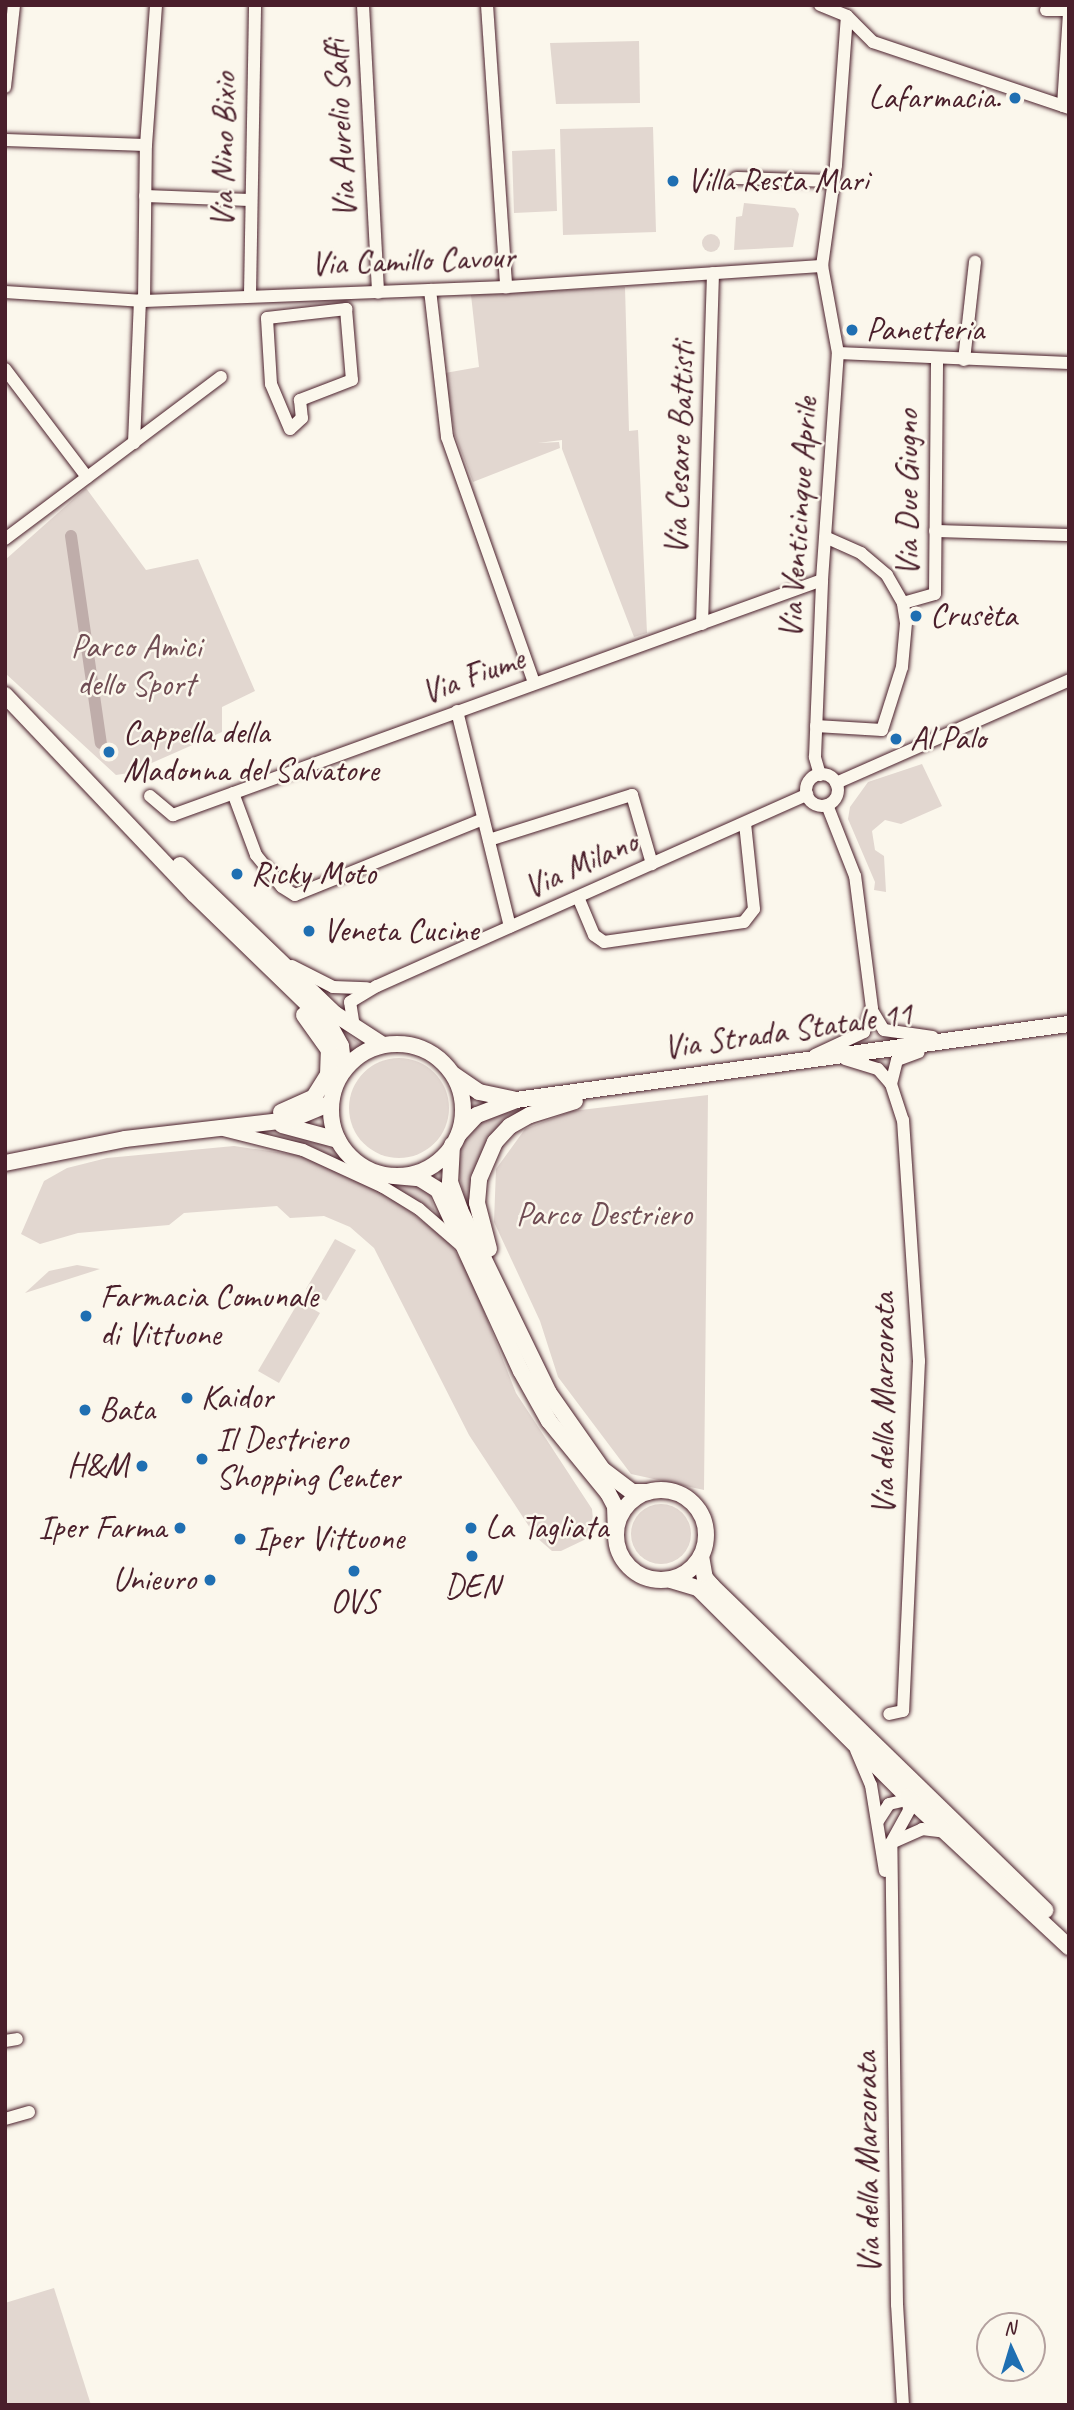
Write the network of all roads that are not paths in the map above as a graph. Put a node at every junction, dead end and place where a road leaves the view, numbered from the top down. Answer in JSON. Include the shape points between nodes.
{"nodes":[{"id":1,"x":14,"y":5,"type":"edge"},
{"id":2,"x":156,"y":5,"type":"edge"},
{"id":3,"x":255,"y":5,"type":"edge"},
{"id":4,"x":363,"y":5,"type":"edge"},
{"id":5,"x":487,"y":5,"type":"edge"},
{"id":6,"x":820,"y":5,"type":"edge"},
{"id":7,"x":1046,"y":10,"type":"dead end"},
{"id":8,"x":1069,"y":12,"type":"edge"},
{"id":9,"x":847,"y":16,"type":"junction"},
{"id":10,"x":5,"y":87,"type":"edge"},
{"id":11,"x":1066,"y":107,"type":"edge"},
{"id":12,"x":5,"y":140,"type":"edge"},
{"id":13,"x":146,"y":145,"type":"junction"},
{"id":14,"x":736,"y":178,"type":"dead end"},
{"id":15,"x":833,"y":181,"type":"junction"},
{"id":16,"x":145,"y":196,"type":"junction"},
{"id":17,"x":250,"y":200,"type":"junction"},
{"id":18,"x":975,"y":262,"type":"dead end"},
{"id":19,"x":822,"y":266,"type":"junction"},
{"id":20,"x":713,"y":273,"type":"junction"},
{"id":21,"x":506,"y":287,"type":"junction"},
{"id":22,"x":430,"y":290,"type":"junction"},
{"id":23,"x":5,"y":292,"type":"edge"},
{"id":24,"x":379,"y":293,"type":"junction"},
{"id":25,"x":250,"y":295,"type":"junction"},
{"id":26,"x":142,"y":300,"type":"junction"},
{"id":27,"x":267,"y":318,"type":"joint"},
{"id":28,"x":838,"y":353,"type":"junction"},
{"id":29,"x":937,"y":359,"type":"junction"},
{"id":30,"x":964,"y":360,"type":"junction"},
{"id":31,"x":1069,"y":363,"type":"edge"},
{"id":32,"x":5,"y":369,"type":"edge"},
{"id":33,"x":221,"y":377,"type":"dead end"},
{"id":34,"x":134,"y":443,"type":"junction"},
{"id":35,"x":87,"y":477,"type":"junction"},
{"id":36,"x":935,"y":531,"type":"junction"},
{"id":37,"x":1069,"y":535,"type":"edge"},
{"id":38,"x":825,"y":537,"type":"junction"},
{"id":39,"x":5,"y":538,"type":"edge"},
{"id":40,"x":822,"y":580,"type":"junction"},
{"id":41,"x":903,"y":603,"type":"junction"},
{"id":42,"x":702,"y":624,"type":"junction"},
{"id":43,"x":1069,"y":680,"type":"edge"},
{"id":44,"x":534,"y":683,"type":"junction"},
{"id":45,"x":5,"y":695,"type":"edge"},
{"id":46,"x":457,"y":711,"type":"junction"},
{"id":47,"x":816,"y":726,"type":"junction"},
{"id":48,"x":820,"y":775,"type":"junction"},
{"id":49,"x":836,"y":783,"type":"junction"},
{"id":50,"x":233,"y":793,"type":"junction"},
{"id":51,"x":150,"y":796,"type":"dead end"},
{"id":52,"x":807,"y":796,"type":"junction"},
{"id":53,"x":827,"y":804,"type":"junction"},
{"id":54,"x":483,"y":818,"type":"junction"},
{"id":55,"x":745,"y":823,"type":"junction"},
{"id":56,"x":489,"y":840,"type":"junction"},
{"id":57,"x":652,"y":864,"type":"junction"},
{"id":58,"x":578,"y":897,"type":"junction"},
{"id":59,"x":510,"y":927,"type":"junction"},
{"id":60,"x":274,"y":962,"type":"junction"},
{"id":61,"x":377,"y":986,"type":"junction"},
{"id":62,"x":872,"y":1008,"type":"junction"},
{"id":63,"x":1069,"y":1024,"type":"edge"},
{"id":64,"x":356,"y":1031,"type":"junction"},
{"id":65,"x":982,"y":1036,"type":"junction"},
{"id":66,"x":383,"y":1045,"type":"junction"},
{"id":67,"x":812,"y":1057,"type":"junction"},
{"id":68,"x":344,"y":1070,"type":"junction"},
{"id":69,"x":453,"y":1074,"type":"junction"},
{"id":70,"x":623,"y":1084,"type":"junction"},
{"id":71,"x":891,"y":1084,"type":"junction"},
{"id":72,"x":516,"y":1100,"type":"junction"},
{"id":73,"x":331,"y":1103,"type":"junction"},
{"id":74,"x":262,"y":1124,"type":"junction"},
{"id":75,"x":215,"y":1129,"type":"junction"},
{"id":76,"x":187,"y":1132,"type":"junction"},
{"id":77,"x":338,"y":1140,"type":"junction"},
{"id":78,"x":455,"y":1140,"type":"junction"},
{"id":79,"x":5,"y":1163,"type":"edge"},
{"id":80,"x":394,"y":1176,"type":"junction"},
{"id":81,"x":467,"y":1251,"type":"junction"},
{"id":82,"x":538,"y":1371,"type":"junction"},
{"id":83,"x":647,"y":1492,"type":"junction"},
{"id":84,"x":616,"y":1530,"type":"junction"},
{"id":85,"x":701,"y":1556,"type":"junction"},
{"id":86,"x":671,"y":1580,"type":"junction"},
{"id":87,"x":833,"y":1703,"type":"junction"},
{"id":88,"x":889,"y":1714,"type":"dead end"},
{"id":89,"x":848,"y":1738,"type":"junction"},
{"id":90,"x":908,"y":1797,"type":"junction"},
{"id":91,"x":878,"y":1821,"type":"junction"},
{"id":92,"x":945,"y":1832,"type":"junction"},
{"id":93,"x":891,"y":1843,"type":"junction"},
{"id":94,"x":993,"y":1860,"type":"junction"},
{"id":95,"x":892,"y":1920,"type":"junction"},
{"id":96,"x":1069,"y":1934,"type":"edge"},
{"id":97,"x":1069,"y":1947,"type":"edge"},
{"id":98,"x":29,"y":2112,"type":"dead end"},
{"id":99,"x":5,"y":2119,"type":"edge"},
{"id":100,"x":903,"y":2405,"type":"edge"}],
"edges":[{"from":1,"to":10,"type":"street"},
{"from":2,"to":13,"type":"street"},
{"from":3,"to":17,"type":"street","name":"Via Nino Bixio"},
{"from":4,"to":24,"type":"street","name":"Via Aurelio Saffi"},
{"from":5,"to":21,"type":"street"},
{"from":6,"to":9,"type":"street"},
{"from":7,"to":8,"type":"street"},
{"from":8,"to":11,"type":"street"},
{"from":9,"to":11,"type":"street","via":[[873,42]]},
{"from":9,"to":15,"type":"street","name":"Via Venticinque Aprile"},
{"from":12,"to":13,"type":"street"},
{"from":13,"to":16,"type":"street"},
{"from":14,"to":15,"type":"street"},
{"from":15,"to":19,"type":"street","name":"Via Venticinque Aprile"},
{"from":16,"to":17,"type":"street"},
{"from":16,"to":26,"type":"street"},
{"from":17,"to":25,"type":"street","name":"Via Nino Bixio"},
{"from":18,"to":30,"type":"street"},
{"from":19,"to":20,"type":"street","name":"Via Camillo Cavour"},
{"from":19,"to":28,"type":"street","name":"Via Venticinque Aprile"},
{"from":20,"to":21,"type":"street","name":"Via Camillo Cavour"},
{"from":20,"to":42,"type":"street","name":"Via Cesare Battisti"},
{"from":21,"to":22,"type":"street","name":"Via Camillo Cavour"},
{"from":22,"to":24,"type":"street","name":"Via Camillo Cavour"},
{"from":22,"to":44,"type":"street","via":[[447,437]]},
{"from":23,"to":26,"type":"street","name":"Via Camillo Cavour"},
{"from":24,"to":25,"type":"street","name":"Via Camillo Cavour"},
{"from":25,"to":26,"type":"street","name":"Via Camillo Cavour"},
{"from":26,"to":34,"type":"street"},
{"from":27,"to":27,"type":"street","via":[[346,309],[352,380],[300,400],[302,418],[290,429],[271,384]]},
{"from":28,"to":29,"type":"street"},
{"from":28,"to":38,"type":"street","name":"Via Venticinque Aprile"},
{"from":29,"to":30,"type":"street"},
{"from":29,"to":36,"type":"street","name":"Via Due Giugno"},
{"from":30,"to":31,"type":"street"},
{"from":32,"to":35,"type":"street"},
{"from":33,"to":34,"type":"street"},
{"from":34,"to":35,"type":"street"},
{"from":35,"to":39,"type":"street"},
{"from":36,"to":37,"type":"street"},
{"from":36,"to":41,"type":"street","name":"Via Due Giugno","via":[[935,594]]},
{"from":38,"to":40,"type":"street","name":"Via Venticinque Aprile"},
{"from":38,"to":41,"type":"street","via":[[873,563],[887,575]]},
{"from":40,"to":42,"type":"street","name":"Via Fiume"},
{"from":40,"to":47,"type":"street","name":"Via Venticinque Aprile"},
{"from":41,"to":47,"type":"street","via":[[902,667],[882,730]]},
{"from":42,"to":44,"type":"street","name":"Via Fiume"},
{"from":43,"to":49,"type":"street"},
{"from":44,"to":46,"type":"street","name":"Via Fiume"},
{"from":45,"to":60,"type":"main road","via":[[140,832],[211,891]]},
{"from":46,"to":50,"type":"street","name":"Via Fiume"},
{"from":46,"to":54,"type":"street"},
{"from":47,"to":48,"type":"street","name":"Via Venticinque Aprile","via":[[815,757]]},
{"from":48,"to":49,"type":"street"},
{"from":48,"to":52,"type":"street","via":[[808,782]]},
{"from":49,"to":53,"type":"street","via":[[836,797]]},
{"from":50,"to":51,"type":"street","name":"Via Fiume","via":[[173,816]]},
{"from":50,"to":54,"type":"street","via":[[256,855],[282,887],[295,895]]},
{"from":52,"to":53,"type":"street","via":[[815,804]]},
{"from":52,"to":55,"type":"street","name":"Via Milano"},
{"from":53,"to":62,"type":"street","via":[[855,876]]},
{"from":54,"to":56,"type":"street"},
{"from":55,"to":57,"type":"street","name":"Via Milano"},
{"from":55,"to":58,"type":"street","via":[[754,909],[744,922],[604,942],[594,935]]},
{"from":56,"to":57,"type":"street","via":[[632,795]]},
{"from":56,"to":59,"type":"street"},
{"from":57,"to":58,"type":"street","name":"Via Milano"},
{"from":58,"to":59,"type":"street","name":"Via Milano"},
{"from":59,"to":61,"type":"street","name":"Via Milano"},
{"from":60,"to":61,"type":"street","via":[[333,987]]},
{"from":60,"to":64,"type":"main road"},
{"from":60,"to":68,"type":"main road","via":[[336,1035]]},
{"from":60,"to":76,"type":"main road","via":[[329,1050],[328,1075],[314,1097],[301,1105]]},
{"from":61,"to":64,"type":"street","via":[[350,1002]]},
{"from":62,"to":65,"type":"street","via":[[877,1024],[896,1035]]},
{"from":62,"to":67,"type":"street","via":[[864,1032]]},
{"from":63,"to":65,"type":"main road","name":"Via Strada Statale 11"},
{"from":64,"to":66,"type":"main road"},
{"from":65,"to":67,"type":"main road","name":"Via Strada Statale 11"},
{"from":65,"to":71,"type":"street","via":[[905,1054],[897,1060]]},
{"from":66,"to":68,"type":"main road"},
{"from":66,"to":69,"type":"main road","via":[[422,1049]]},
{"from":67,"to":70,"type":"main road","name":"Via Strada Statale 11"},
{"from":67,"to":71,"type":"street","via":[[869,1063]]},
{"from":68,"to":73,"type":"main road"},
{"from":69,"to":72,"type":"main road","name":"Via Strada Statale 11","via":[[478,1092]]},
{"from":69,"to":78,"type":"main road","via":[[461,1094]]},
{"from":70,"to":72,"type":"main road","name":"Via Strada Statale 11"},
{"from":70,"to":82,"type":"main road","via":[[593,1097],[554,1105],[510,1126],[495,1142],[479,1179],[477,1203],[484,1238],[527,1331]]},
{"from":71,"to":88,"type":"street","name":"Via della Marzorata","via":[[903,1120],[919,1361],[903,1711]]},
{"from":72,"to":78,"type":"main road","name":"Via Strada Statale 11","via":[[477,1115]]},
{"from":73,"to":74,"type":"main road","via":[[308,1115]]},
{"from":73,"to":77,"type":"main road"},
{"from":74,"to":75,"type":"main road"},
{"from":74,"to":77,"type":"main road","via":[[303,1129]]},
{"from":75,"to":76,"type":"main road"},
{"from":75,"to":81,"type":"street","via":[[303,1150],[383,1187],[419,1209]]},
{"from":76,"to":79,"type":"main road"},
{"from":77,"to":80,"type":"main road","via":[[361,1166]]},
{"from":78,"to":80,"type":"main road","via":[[432,1167]]},
{"from":78,"to":82,"type":"main road","via":[[450,1182],[460,1210]]},
{"from":80,"to":81,"type":"main road","via":[[419,1178],[438,1190]]},
{"from":81,"to":84,"type":"main road","via":[[549,1421],[615,1506]]},
{"from":82,"to":83,"type":"main road","via":[[603,1470],[632,1492]]},
{"from":83,"to":84,"type":"main road","via":[[623,1511]]},
{"from":83,"to":85,"type":"main road","via":[[679,1494],[696,1506],[706,1536]]},
{"from":84,"to":86,"type":"main road","via":[[618,1551],[631,1570],[651,1580]]},
{"from":85,"to":86,"type":"main road","via":[[689,1571]]},
{"from":85,"to":87,"type":"main road","via":[[712,1586]]},
{"from":86,"to":89,"type":"main road","via":[[698,1588]]},
{"from":87,"to":90,"type":"street","via":[[842,1720],[904,1783]]},
{"from":87,"to":94,"type":"main road"},
{"from":89,"to":90,"type":"main road"},
{"from":89,"to":91,"type":"street","via":[[864,1764]]},
{"from":90,"to":91,"type":"street","via":[[889,1804]]},
{"from":90,"to":92,"type":"main road"},
{"from":90,"to":93,"type":"street","via":[[909,1810]]},
{"from":90,"to":94,"type":"street","via":[[925,1802],[976,1851]]},
{"from":91,"to":95,"type":"street"},
{"from":92,"to":93,"type":"street","via":[[922,1829]]},
{"from":92,"to":97,"type":"main road"},
{"from":93,"to":95,"type":"street"},
{"from":94,"to":96,"type":"main road"},
{"from":95,"to":100,"type":"street","name":"Via della Marzorata","via":[[897,2305]]},
{"from":98,"to":99,"type":"street"}]}
